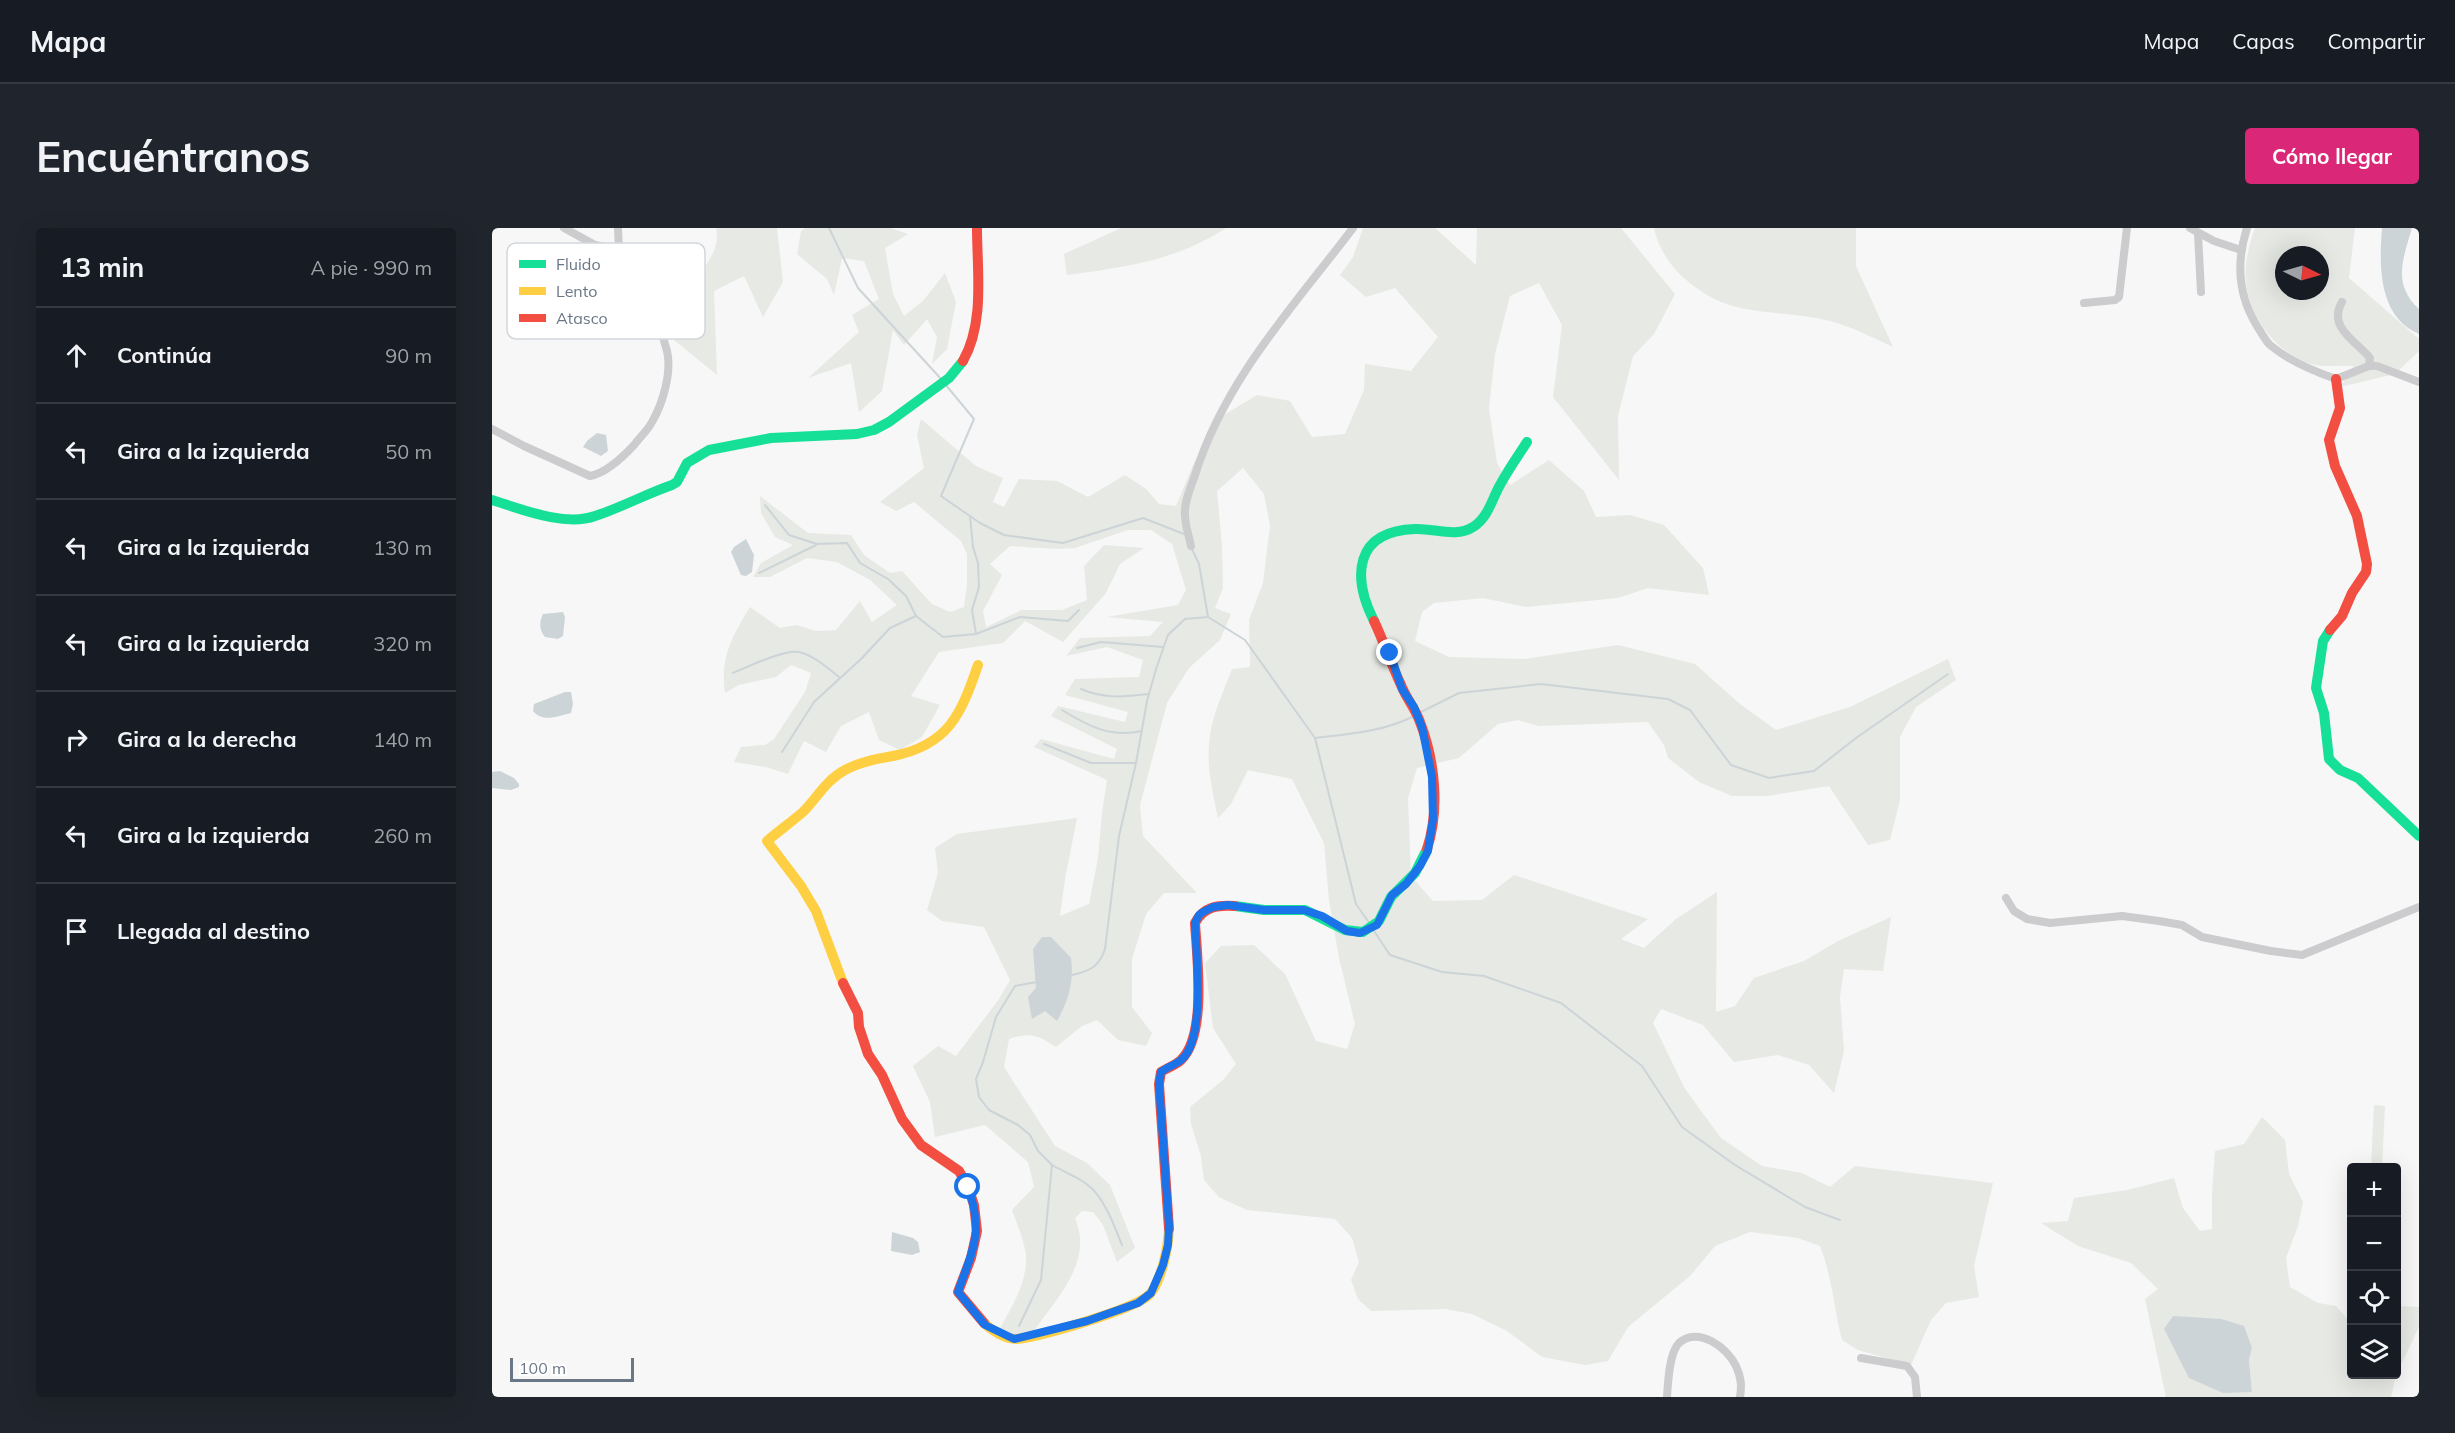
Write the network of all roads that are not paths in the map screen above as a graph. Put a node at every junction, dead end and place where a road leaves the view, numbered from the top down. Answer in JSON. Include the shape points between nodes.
{"nodes":[{"id":1,"x":564,"y":228,"type":"edge"},
{"id":2,"x":618,"y":228,"type":"edge"},
{"id":3,"x":977,"y":228,"type":"edge"},
{"id":4,"x":1353,"y":228,"type":"edge"},
{"id":5,"x":2127,"y":228,"type":"edge"},
{"id":6,"x":2190,"y":228,"type":"edge"},
{"id":7,"x":2247,"y":228,"type":"edge"},
{"id":8,"x":2198,"y":234,"type":"junction"},
{"id":9,"x":591,"y":243,"type":"edge"},
{"id":10,"x":619,"y":243,"type":"edge"},
{"id":11,"x":2241,"y":250,"type":"junction"},
{"id":12,"x":2201,"y":292,"type":"dead end"},
{"id":13,"x":2342,"y":302,"type":"dead end"},
{"id":14,"x":2084,"y":303,"type":"dead end"},
{"id":15,"x":662,"y":339,"type":"edge"},
{"id":16,"x":2369,"y":366,"type":"junction"},
{"id":17,"x":2336,"y":379,"type":"junction"},
{"id":18,"x":2419,"y":382,"type":"edge"},
{"id":19,"x":492,"y":429,"type":"edge"},
{"id":20,"x":1527,"y":441,"type":"dead end"},
{"id":21,"x":492,"y":500,"type":"edge"},
{"id":22,"x":1191,"y":546,"type":"dead end"},
{"id":23,"x":978,"y":665,"type":"dead end"},
{"id":24,"x":2419,"y":837,"type":"edge"},
{"id":25,"x":2006,"y":898,"type":"dead end"},
{"id":26,"x":2419,"y":907,"type":"edge"},
{"id":27,"x":1861,"y":1358,"type":"dead end"},
{"id":28,"x":1667,"y":1397,"type":"edge"},
{"id":29,"x":1740,"y":1397,"type":"edge"},
{"id":30,"x":1917,"y":1397,"type":"edge"}],
"edges":[{"from":1,"to":9,"type":"street"},
{"from":2,"to":10,"type":"street"},
{"from":3,"to":21,"type":"street","via":[[977,300],[974,336],[968,352],[949,378],[889,422],[857,434],[771,438],[709,450],[687,463],[672,485],[594,517],[558,519]]},
{"from":4,"to":22,"type":"street","via":[[1244,370],[1217,421],[1199,460],[1186,505]]},
{"from":5,"to":14,"type":"street","via":[[2119,297]]},
{"from":6,"to":8,"type":"street"},
{"from":7,"to":11,"type":"street"},
{"from":8,"to":11,"type":"street"},
{"from":8,"to":12,"type":"street"},
{"from":11,"to":17,"type":"street","via":[[2239,266],[2244,296],[2268,343],[2286,357]]},
{"from":13,"to":16,"type":"street","via":[[2337,310],[2339,325],[2370,358]]},
{"from":15,"to":19,"type":"street","via":[[668,370],[652,423],[628,452],[601,472],[590,476]]},
{"from":16,"to":17,"type":"street"},
{"from":16,"to":18,"type":"street"},
{"from":17,"to":24,"type":"street","via":[[2340,408],[2329,440],[2335,466],[2357,516],[2367,564],[2342,616],[2323,641],[2316,688],[2324,713],[2327,749],[2333,764],[2358,778]]},
{"from":20,"to":23,"type":"street","via":[[1486,512],[1471,529],[1416,529],[1384,537],[1366,551],[1360,565],[1367,610],[1422,727],[1432,777],[1433,819],[1428,851],[1420,866],[1392,895],[1377,925],[1360,933],[1347,931],[1304,910],[1228,905],[1199,915],[1196,1026],[1182,1059],[1161,1072],[1159,1084],[1169,1225],[1163,1265],[1151,1293],[1138,1303],[1087,1321],[1014,1339],[985,1325],[958,1292],[977,1231],[968,1187],[959,1171],[921,1145],[902,1119],[868,1054],[858,1012],[844,987],[816,911],[766,841],[808,806],[836,775],[863,761],[912,752],[946,734],[965,701]]},
{"from":25,"to":26,"type":"street","via":[[2014,911],[2027,919],[2050,923],[2122,916],[2182,925],[2202,938],[2302,955]]},
{"from":27,"to":30,"type":"street","via":[[1907,1366],[1915,1377]]},
{"from":28,"to":29,"type":"street","via":[[1678,1344],[1689,1337],[1703,1337],[1735,1363],[1742,1382]]}]}
